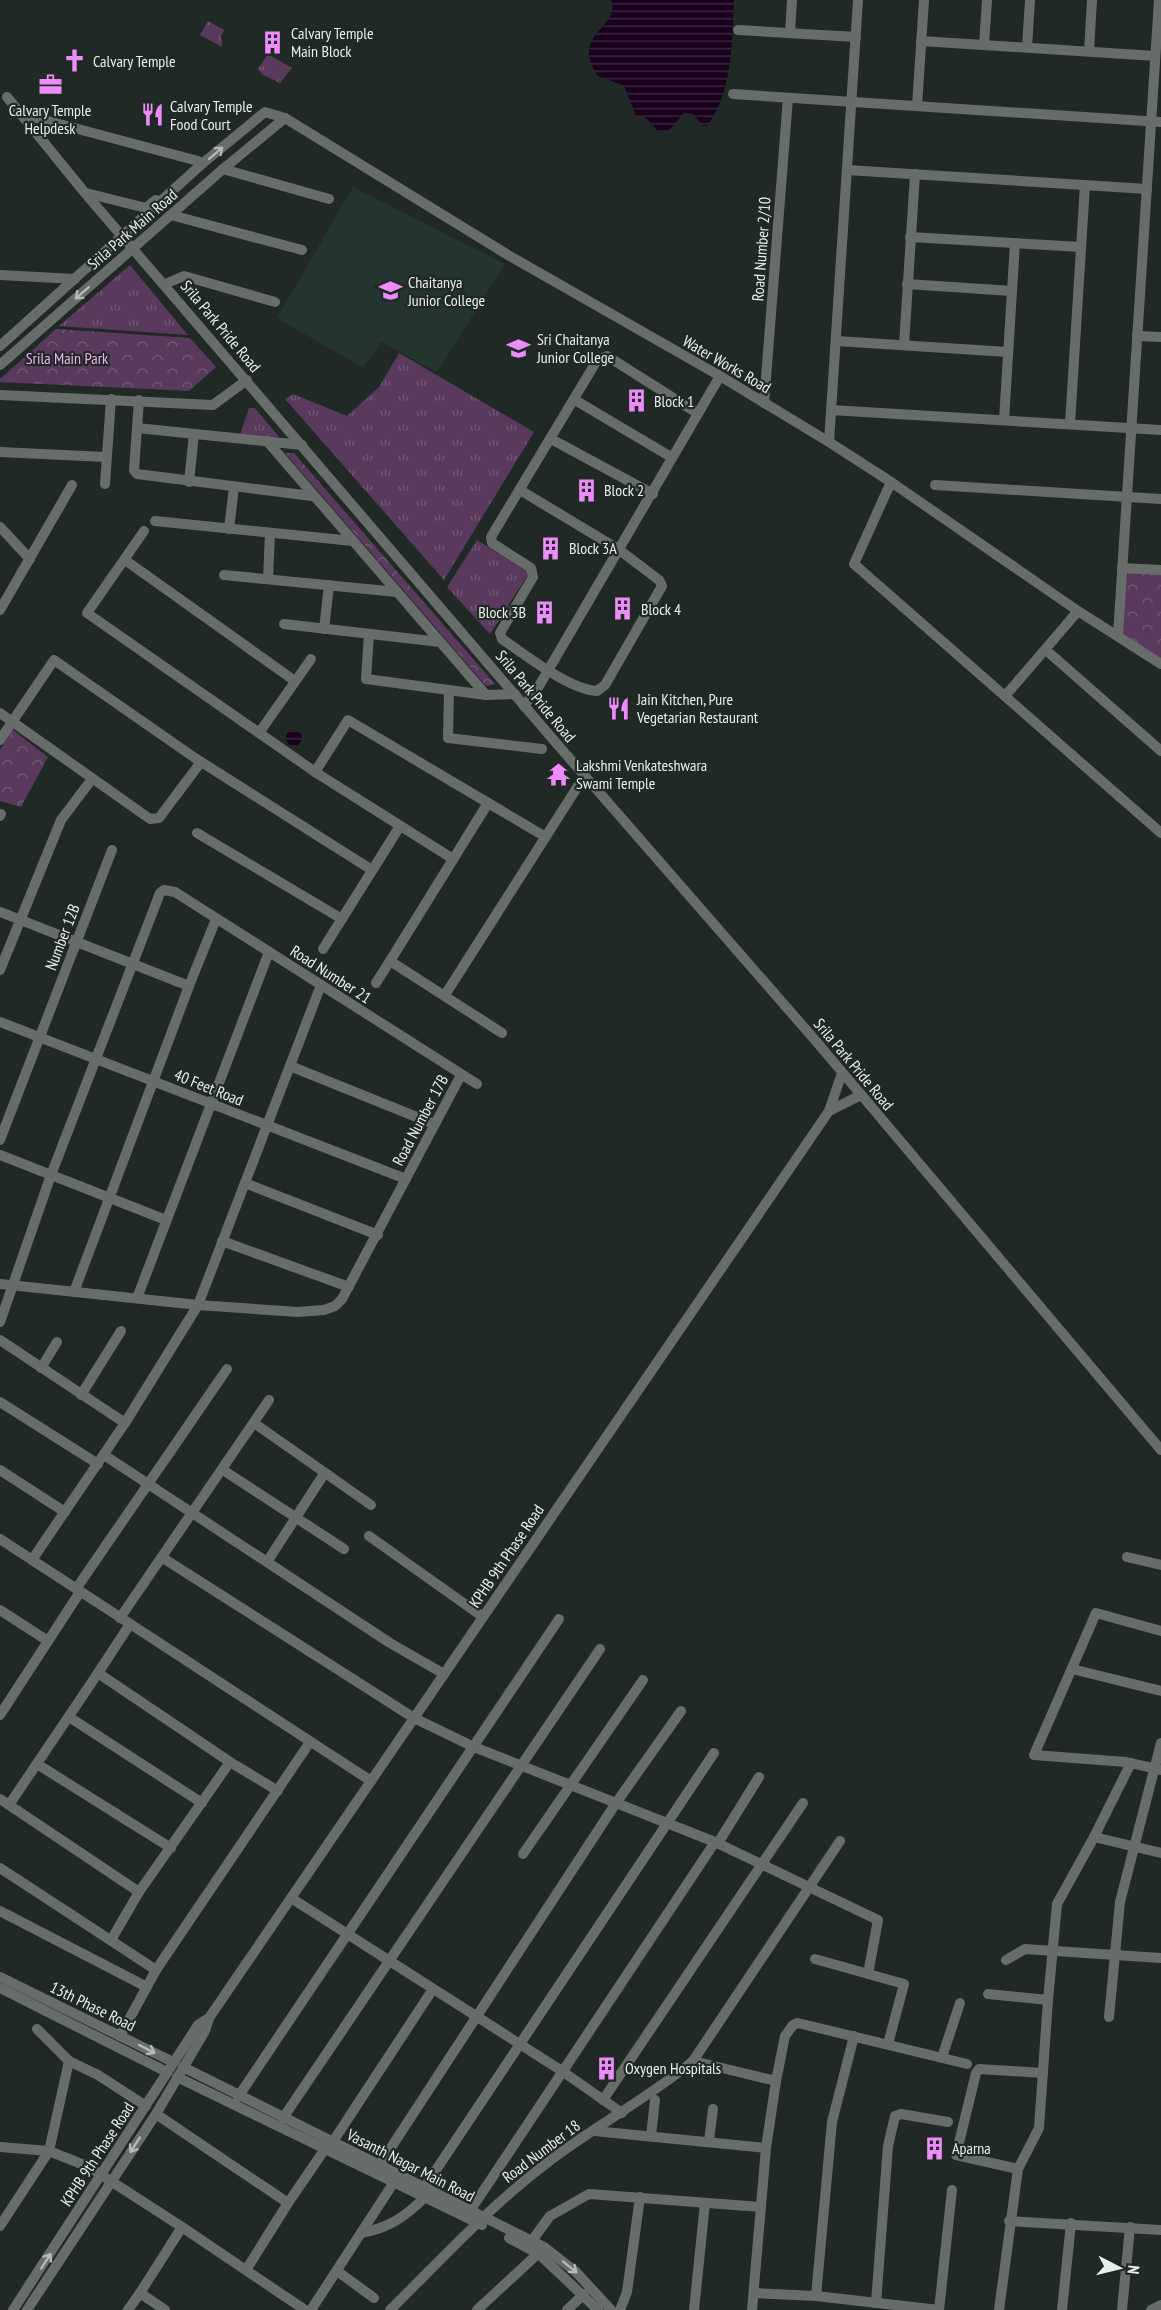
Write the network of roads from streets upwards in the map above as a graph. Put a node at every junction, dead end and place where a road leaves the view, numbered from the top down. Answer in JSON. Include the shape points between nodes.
{"nodes":[{"id":1,"x":792,"y":0,"type":"edge"},
{"id":2,"x":858,"y":0,"type":"edge"},
{"id":3,"x":924,"y":0,"type":"edge"},
{"id":4,"x":987,"y":0,"type":"edge"},
{"id":5,"x":1030,"y":0,"type":"edge"},
{"id":6,"x":1092,"y":0,"type":"edge"},
{"id":7,"x":1159,"y":0,"type":"edge"},
{"id":8,"x":738,"y":30,"type":"dead end"},
{"id":9,"x":790,"y":33,"type":"junction"},
{"id":10,"x":856,"y":37,"type":"junction"},
{"id":11,"x":921,"y":40,"type":"junction"},
{"id":12,"x":984,"y":45,"type":"junction"},
{"id":13,"x":1027,"y":47,"type":"junction"},
{"id":14,"x":1089,"y":51,"type":"junction"},
{"id":15,"x":1155,"y":56,"type":"junction"},
{"id":16,"x":733,"y":94,"type":"dead end"},
{"id":17,"x":7,"y":97,"type":"dead end"},
{"id":18,"x":788,"y":98,"type":"junction"},
{"id":19,"x":852,"y":102,"type":"junction"},
{"id":20,"x":917,"y":106,"type":"junction"},
{"id":21,"x":18,"y":113,"type":"junction"},
{"id":22,"x":285,"y":118,"type":"junction"},
{"id":23,"x":1156,"y":122,"type":"edge"},
{"id":24,"x":223,"y":169,"type":"junction"},
{"id":25,"x":847,"y":170,"type":"junction"},
{"id":26,"x":915,"y":174,"type":"junction"},
{"id":27,"x":1085,"y":185,"type":"junction"},
{"id":28,"x":1147,"y":189,"type":"junction"},
{"id":29,"x":85,"y":193,"type":"junction"},
{"id":30,"x":329,"y":199,"type":"dead end"},
{"id":31,"x":171,"y":215,"type":"junction"},
{"id":32,"x":123,"y":236,"type":"junction"},
{"id":33,"x":910,"y":237,"type":"junction"},
{"id":34,"x":1015,"y":243,"type":"junction"},
{"id":35,"x":133,"y":248,"type":"junction"},
{"id":36,"x":1081,"y":248,"type":"junction"},
{"id":37,"x":302,"y":250,"type":"dead end"},
{"id":38,"x":0,"y":275,"type":"edge"},
{"id":39,"x":75,"y":279,"type":"junction"},
{"id":40,"x":165,"y":284,"type":"junction"},
{"id":41,"x":907,"y":284,"type":"junction"},
{"id":42,"x":1012,"y":291,"type":"junction"},
{"id":43,"x":275,"y":302,"type":"dead end"},
{"id":44,"x":0,"y":334,"type":"edge"},
{"id":45,"x":12,"y":335,"type":"junction"},
{"id":46,"x":1137,"y":336,"type":"junction"},
{"id":47,"x":1161,"y":338,"type":"edge"},
{"id":48,"x":836,"y":340,"type":"junction"},
{"id":49,"x":904,"y":345,"type":"junction"},
{"id":50,"x":0,"y":346,"type":"edge"},
{"id":51,"x":1008,"y":352,"type":"junction"},
{"id":52,"x":0,"y":366,"type":"edge"},
{"id":53,"x":720,"y":376,"type":"junction"},
{"id":54,"x":247,"y":380,"type":"junction"},
{"id":55,"x":0,"y":395,"type":"edge"},
{"id":56,"x":111,"y":399,"type":"junction"},
{"id":57,"x":139,"y":400,"type":"junction"},
{"id":58,"x":574,"y":400,"type":"junction"},
{"id":59,"x":764,"y":403,"type":"junction"},
{"id":60,"x":831,"y":410,"type":"junction"},
{"id":61,"x":698,"y":413,"type":"junction"},
{"id":62,"x":1004,"y":420,"type":"junction"},
{"id":63,"x":1070,"y":424,"type":"junction"},
{"id":64,"x":137,"y":428,"type":"junction"},
{"id":65,"x":1131,"y":428,"type":"junction"},
{"id":66,"x":1161,"y":430,"type":"edge"},
{"id":67,"x":194,"y":434,"type":"junction"},
{"id":68,"x":551,"y":439,"type":"junction"},
{"id":69,"x":267,"y":441,"type":"junction"},
{"id":70,"x":830,"y":442,"type":"junction"},
{"id":71,"x":302,"y":445,"type":"junction"},
{"id":72,"x":0,"y":452,"type":"edge"},
{"id":73,"x":106,"y":457,"type":"junction"},
{"id":74,"x":671,"y":457,"type":"junction"},
{"id":75,"x":189,"y":482,"type":"junction"},
{"id":76,"x":891,"y":482,"type":"junction"},
{"id":77,"x":105,"y":484,"type":"dead end"},
{"id":78,"x":72,"y":485,"type":"dead end"},
{"id":79,"x":935,"y":485,"type":"dead end"},
{"id":80,"x":234,"y":487,"type":"junction"},
{"id":81,"x":520,"y":490,"type":"junction"},
{"id":82,"x":653,"y":494,"type":"junction"},
{"id":83,"x":312,"y":496,"type":"junction"},
{"id":84,"x":1127,"y":497,"type":"junction"},
{"id":85,"x":1161,"y":500,"type":"edge"},
{"id":86,"x":154,"y":521,"type":"dead end"},
{"id":87,"x":0,"y":527,"type":"edge"},
{"id":88,"x":229,"y":529,"type":"junction"},
{"id":89,"x":144,"y":531,"type":"dead end"},
{"id":90,"x":270,"y":533,"type":"junction"},
{"id":91,"x":353,"y":541,"type":"junction"},
{"id":92,"x":618,"y":549,"type":"junction"},
{"id":93,"x":30,"y":559,"type":"junction"},
{"id":94,"x":125,"y":560,"type":"junction"},
{"id":95,"x":1122,"y":567,"type":"junction"},
{"id":96,"x":1161,"y":570,"type":"edge"},
{"id":97,"x":224,"y":575,"type":"dead end"},
{"id":98,"x":268,"y":579,"type":"junction"},
{"id":99,"x":329,"y":585,"type":"junction"},
{"id":100,"x":397,"y":592,"type":"junction"},
{"id":101,"x":0,"y":610,"type":"edge"},
{"id":102,"x":1078,"y":611,"type":"junction"},
{"id":103,"x":285,"y":624,"type":"dead end"},
{"id":104,"x":324,"y":629,"type":"junction"},
{"id":105,"x":369,"y":634,"type":"junction"},
{"id":106,"x":1118,"y":635,"type":"junction"},
{"id":107,"x":440,"y":642,"type":"junction"},
{"id":108,"x":1047,"y":651,"type":"junction"},
{"id":109,"x":311,"y":659,"type":"dead end"},
{"id":110,"x":1161,"y":664,"type":"edge"},
{"id":111,"x":547,"y":669,"type":"junction"},
{"id":112,"x":295,"y":681,"type":"junction"},
{"id":113,"x":449,"y":690,"type":"junction"},
{"id":114,"x":515,"y":694,"type":"junction"},
{"id":115,"x":486,"y":695,"type":"junction"},
{"id":116,"x":1006,"y":695,"type":"junction"},
{"id":117,"x":524,"y":706,"type":"junction"},
{"id":118,"x":0,"y":713,"type":"edge"},
{"id":119,"x":12,"y":722,"type":"junction"},
{"id":120,"x":259,"y":733,"type":"junction"},
{"id":121,"x":0,"y":740,"type":"edge"},
{"id":122,"x":542,"y":749,"type":"dead end"},
{"id":123,"x":1161,"y":751,"type":"edge"},
{"id":124,"x":201,"y":762,"type":"junction"},
{"id":125,"x":315,"y":772,"type":"junction"},
{"id":126,"x":585,"y":775,"type":"junction"},
{"id":127,"x":92,"y":779,"type":"junction"},
{"id":128,"x":488,"y":803,"type":"junction"},
{"id":129,"x":400,"y":826,"type":"junction"},
{"id":130,"x":197,"y":833,"type":"dead end"},
{"id":131,"x":1161,"y":833,"type":"edge"},
{"id":132,"x":544,"y":836,"type":"junction"},
{"id":133,"x":112,"y":850,"type":"dead end"},
{"id":134,"x":453,"y":859,"type":"junction"},
{"id":135,"x":372,"y":870,"type":"junction"},
{"id":136,"x":0,"y":912,"type":"edge"},
{"id":137,"x":216,"y":919,"type":"junction"},
{"id":138,"x":342,"y":919,"type":"junction"},
{"id":139,"x":21,"y":920,"type":"junction"},
{"id":140,"x":76,"y":941,"type":"junction"},
{"id":141,"x":323,"y":949,"type":"dead end"},
{"id":142,"x":269,"y":952,"type":"junction"},
{"id":143,"x":390,"y":962,"type":"junction"},
{"id":144,"x":133,"y":964,"type":"junction"},
{"id":145,"x":0,"y":970,"type":"edge"},
{"id":146,"x":376,"y":983,"type":"dead end"},
{"id":147,"x":321,"y":985,"type":"junction"},
{"id":148,"x":189,"y":986,"type":"junction"},
{"id":149,"x":445,"y":995,"type":"junction"},
{"id":150,"x":0,"y":1022,"type":"edge"},
{"id":151,"x":502,"y":1033,"type":"dead end"},
{"id":152,"x":40,"y":1036,"type":"junction"},
{"id":153,"x":96,"y":1058,"type":"junction"},
{"id":154,"x":290,"y":1066,"type":"junction"},
{"id":155,"x":842,"y":1073,"type":"junction"},
{"id":156,"x":461,"y":1075,"type":"junction"},
{"id":157,"x":153,"y":1081,"type":"junction"},
{"id":158,"x":477,"y":1084,"type":"dead end"},
{"id":159,"x":861,"y":1095,"type":"junction"},
{"id":160,"x":210,"y":1103,"type":"junction"},
{"id":161,"x":829,"y":1111,"type":"junction"},
{"id":162,"x":435,"y":1124,"type":"junction"},
{"id":163,"x":267,"y":1126,"type":"junction"},
{"id":164,"x":0,"y":1140,"type":"edge"},
{"id":165,"x":0,"y":1155,"type":"edge"},
{"id":166,"x":51,"y":1175,"type":"junction"},
{"id":167,"x":406,"y":1179,"type":"junction"},
{"id":168,"x":245,"y":1183,"type":"junction"},
{"id":169,"x":110,"y":1198,"type":"junction"},
{"id":170,"x":166,"y":1220,"type":"junction"},
{"id":171,"x":378,"y":1234,"type":"junction"},
{"id":172,"x":222,"y":1241,"type":"junction"},
{"id":173,"x":0,"y":1284,"type":"edge"},
{"id":174,"x":14,"y":1285,"type":"junction"},
{"id":175,"x":349,"y":1287,"type":"junction"},
{"id":176,"x":74,"y":1292,"type":"junction"},
{"id":177,"x":137,"y":1298,"type":"junction"},
{"id":178,"x":198,"y":1305,"type":"junction"},
{"id":179,"x":0,"y":1323,"type":"edge"},
{"id":180,"x":121,"y":1331,"type":"dead end"},
{"id":181,"x":0,"y":1340,"type":"edge"},
{"id":182,"x":57,"y":1342,"type":"dead end"},
{"id":183,"x":41,"y":1368,"type":"junction"},
{"id":184,"x":227,"y":1369,"type":"dead end"},
{"id":185,"x":81,"y":1395,"type":"junction"},
{"id":186,"x":269,"y":1401,"type":"dead end"},
{"id":187,"x":0,"y":1402,"type":"edge"},
{"id":188,"x":125,"y":1423,"type":"junction"},
{"id":189,"x":254,"y":1423,"type":"junction"},
{"id":190,"x":1161,"y":1450,"type":"edge"},
{"id":191,"x":101,"y":1460,"type":"junction"},
{"id":192,"x":0,"y":1470,"type":"edge"},
{"id":193,"x":223,"y":1470,"type":"junction"},
{"id":194,"x":324,"y":1474,"type":"junction"},
{"id":195,"x":148,"y":1485,"type":"junction"},
{"id":196,"x":371,"y":1505,"type":"dead end"},
{"id":197,"x":64,"y":1512,"type":"junction"},
{"id":198,"x":192,"y":1514,"type":"junction"},
{"id":199,"x":296,"y":1518,"type":"junction"},
{"id":200,"x":369,"y":1536,"type":"dead end"},
{"id":201,"x":0,"y":1539,"type":"edge"},
{"id":202,"x":344,"y":1549,"type":"dead end"},
{"id":203,"x":1127,"y":1557,"type":"dead end"},
{"id":204,"x":163,"y":1558,"type":"junction"},
{"id":205,"x":32,"y":1560,"type":"junction"},
{"id":206,"x":267,"y":1562,"type":"junction"},
{"id":207,"x":1161,"y":1565,"type":"edge"},
{"id":208,"x":78,"y":1590,"type":"junction"},
{"id":209,"x":1,"y":1611,"type":"edge"},
{"id":210,"x":483,"y":1617,"type":"junction"},
{"id":211,"x":559,"y":1619,"type":"dead end"},
{"id":212,"x":125,"y":1621,"type":"junction"},
{"id":213,"x":1161,"y":1630,"type":"edge"},
{"id":214,"x":48,"y":1641,"type":"junction"},
{"id":215,"x":600,"y":1649,"type":"dead end"},
{"id":216,"x":1072,"y":1669,"type":"junction"},
{"id":217,"x":98,"y":1673,"type":"junction"},
{"id":218,"x":444,"y":1674,"type":"junction"},
{"id":219,"x":643,"y":1680,"type":"dead end"},
{"id":220,"x":1161,"y":1691,"type":"edge"},
{"id":221,"x":681,"y":1711,"type":"dead end"},
{"id":222,"x":0,"y":1715,"type":"edge"},
{"id":223,"x":69,"y":1717,"type":"junction"},
{"id":224,"x":414,"y":1718,"type":"junction"},
{"id":225,"x":310,"y":1742,"type":"junction"},
{"id":226,"x":1161,"y":1743,"type":"edge"},
{"id":227,"x":474,"y":1747,"type":"junction"},
{"id":228,"x":714,"y":1753,"type":"dead end"},
{"id":229,"x":230,"y":1762,"type":"junction"},
{"id":230,"x":1131,"y":1763,"type":"junction"},
{"id":231,"x":37,"y":1764,"type":"junction"},
{"id":232,"x":524,"y":1765,"type":"junction"},
{"id":233,"x":1157,"y":1769,"type":"edge"},
{"id":234,"x":759,"y":1777,"type":"dead end"},
{"id":235,"x":371,"y":1781,"type":"junction"},
{"id":236,"x":571,"y":1786,"type":"junction"},
{"id":237,"x":278,"y":1791,"type":"junction"},
{"id":238,"x":4,"y":1802,"type":"edge"},
{"id":239,"x":202,"y":1803,"type":"junction"},
{"id":240,"x":616,"y":1803,"type":"junction"},
{"id":241,"x":803,"y":1803,"type":"dead end"},
{"id":242,"x":665,"y":1823,"type":"junction"},
{"id":243,"x":1094,"y":1837,"type":"junction"},
{"id":244,"x":840,"y":1841,"type":"dead end"},
{"id":245,"x":716,"y":1843,"type":"junction"},
{"id":246,"x":1133,"y":1846,"type":"junction"},
{"id":247,"x":171,"y":1848,"type":"junction"},
{"id":248,"x":1161,"y":1853,"type":"edge"},
{"id":249,"x":523,"y":1854,"type":"dead end"},
{"id":250,"x":761,"y":1864,"type":"junction"},
{"id":251,"x":0,"y":1868,"type":"edge"},
{"id":252,"x":809,"y":1886,"type":"junction"},
{"id":253,"x":139,"y":1892,"type":"junction"},
{"id":254,"x":291,"y":1898,"type":"junction"},
{"id":255,"x":0,"y":1911,"type":"edge"},
{"id":256,"x":347,"y":1935,"type":"junction"},
{"id":257,"x":111,"y":1940,"type":"junction"},
{"id":258,"x":1053,"y":1952,"type":"junction"},
{"id":259,"x":1114,"y":1956,"type":"junction"},
{"id":260,"x":1161,"y":1958,"type":"edge"},
{"id":261,"x":815,"y":1959,"type":"dead end"},
{"id":262,"x":1006,"y":1960,"type":"dead end"},
{"id":263,"x":390,"y":1962,"type":"junction"},
{"id":264,"x":156,"y":1970,"type":"junction"},
{"id":265,"x":868,"y":1974,"type":"junction"},
{"id":266,"x":0,"y":1977,"type":"edge"},
{"id":267,"x":145,"y":1986,"type":"junction"},
{"id":268,"x":0,"y":1988,"type":"edge"},
{"id":269,"x":433,"y":1989,"type":"junction"},
{"id":270,"x":988,"y":1994,"type":"dead end"},
{"id":271,"x":1048,"y":2000,"type":"junction"},
{"id":272,"x":960,"y":2003,"type":"dead end"},
{"id":273,"x":475,"y":2016,"type":"junction"},
{"id":274,"x":1109,"y":2017,"type":"dead end"},
{"id":275,"x":37,"y":2029,"type":"dead end"},
{"id":276,"x":120,"y":2036,"type":"junction"},
{"id":277,"x":854,"y":2036,"type":"junction"},
{"id":278,"x":888,"y":2044,"type":"junction"},
{"id":279,"x":520,"y":2045,"type":"junction"},
{"id":280,"x":942,"y":2057,"type":"junction"},
{"id":281,"x":69,"y":2061,"type":"junction"},
{"id":282,"x":693,"y":2061,"type":"junction"},
{"id":283,"x":967,"y":2064,"type":"dead end"},
{"id":284,"x":175,"y":2070,"type":"junction"},
{"id":285,"x":562,"y":2072,"type":"junction"},
{"id":286,"x":1043,"y":2073,"type":"junction"},
{"id":287,"x":776,"y":2081,"type":"junction"},
{"id":288,"x":237,"y":2097,"type":"junction"},
{"id":289,"x":603,"y":2100,"type":"junction"},
{"id":290,"x":656,"y":2100,"type":"dead end"},
{"id":291,"x":146,"y":2106,"type":"junction"},
{"id":292,"x":713,"y":2109,"type":"dead end"},
{"id":293,"x":622,"y":2113,"type":"junction"},
{"id":294,"x":156,"y":2114,"type":"junction"},
{"id":295,"x":283,"y":2118,"type":"junction"},
{"id":296,"x":948,"y":2122,"type":"dead end"},
{"id":297,"x":594,"y":2131,"type":"junction"},
{"id":298,"x":651,"y":2136,"type":"junction"},
{"id":299,"x":709,"y":2141,"type":"junction"},
{"id":300,"x":329,"y":2146,"type":"junction"},
{"id":301,"x":0,"y":2147,"type":"edge"},
{"id":302,"x":766,"y":2148,"type":"junction"},
{"id":303,"x":49,"y":2151,"type":"junction"},
{"id":304,"x":379,"y":2166,"type":"junction"},
{"id":305,"x":1018,"y":2169,"type":"junction"},
{"id":306,"x":106,"y":2179,"type":"junction"},
{"id":307,"x":394,"y":2182,"type":"junction"},
{"id":308,"x":952,"y":2190,"type":"dead end"},
{"id":309,"x":425,"y":2193,"type":"junction"},
{"id":310,"x":640,"y":2197,"type":"junction"},
{"id":311,"x":288,"y":2203,"type":"junction"},
{"id":312,"x":705,"y":2203,"type":"junction"},
{"id":313,"x":761,"y":2207,"type":"junction"},
{"id":314,"x":468,"y":2214,"type":"junction"},
{"id":315,"x":480,"y":2220,"type":"junction"},
{"id":316,"x":1009,"y":2221,"type":"junction"},
{"id":317,"x":1071,"y":2223,"type":"junction"},
{"id":318,"x":0,"y":2226,"type":"edge"},
{"id":319,"x":182,"y":2227,"type":"junction"},
{"id":320,"x":1130,"y":2227,"type":"junction"},
{"id":321,"x":1161,"y":2230,"type":"edge"},
{"id":322,"x":361,"y":2233,"type":"junction"},
{"id":323,"x":529,"y":2244,"type":"junction"},
{"id":324,"x":542,"y":2250,"type":"junction"},
{"id":325,"x":246,"y":2270,"type":"junction"},
{"id":326,"x":337,"y":2271,"type":"junction"},
{"id":327,"x":140,"y":2292,"type":"junction"},
{"id":328,"x":754,"y":2293,"type":"junction"},
{"id":329,"x":584,"y":2294,"type":"junction"},
{"id":330,"x":816,"y":2296,"type":"junction"},
{"id":331,"x":374,"y":2298,"type":"dead end"},
{"id":332,"x":876,"y":2303,"type":"junction"},
{"id":333,"x":1161,"y":2305,"type":"edge"},
{"id":334,"x":14,"y":2310,"type":"edge"},
{"id":335,"x":27,"y":2310,"type":"edge"},
{"id":336,"x":128,"y":2310,"type":"edge"},
{"id":337,"x":165,"y":2310,"type":"edge"},
{"id":338,"x":305,"y":2310,"type":"edge"},
{"id":339,"x":311,"y":2310,"type":"edge"},
{"id":340,"x":390,"y":2310,"type":"edge"},
{"id":341,"x":477,"y":2310,"type":"edge"},
{"id":342,"x":567,"y":2310,"type":"edge"},
{"id":343,"x":598,"y":2310,"type":"edge"},
{"id":344,"x":611,"y":2310,"type":"edge"},
{"id":345,"x":620,"y":2310,"type":"edge"},
{"id":346,"x":694,"y":2310,"type":"edge"},
{"id":347,"x":752,"y":2310,"type":"edge"},
{"id":348,"x":939,"y":2310,"type":"edge"},
{"id":349,"x":999,"y":2310,"type":"edge"},
{"id":350,"x":1062,"y":2310,"type":"edge"},
{"id":351,"x":1122,"y":2310,"type":"edge"},
{"id":352,"x":1151,"y":2310,"type":"edge"}],
"edges":[{"from":1,"to":9,"type":"street"},
{"from":2,"to":10,"type":"street"},
{"from":3,"to":11,"type":"street"},
{"from":4,"to":12,"type":"street"},
{"from":5,"to":13,"type":"street"},
{"from":6,"to":14,"type":"street"},
{"from":7,"to":15,"type":"street"},
{"from":8,"to":9,"type":"street"},
{"from":9,"to":10,"type":"street"},
{"from":10,"to":19,"type":"street"},
{"from":11,"to":12,"type":"street"},
{"from":11,"to":20,"type":"street"},
{"from":12,"to":13,"type":"street"},
{"from":13,"to":14,"type":"street"},
{"from":14,"to":15,"type":"street"},
{"from":15,"to":23,"type":"street"},
{"from":16,"to":18,"type":"street"},
{"from":17,"to":21,"type":"street","name":"Srila Park Pride Road"},
{"from":18,"to":19,"type":"street"},
{"from":18,"to":59,"type":"street","name":"Road Number 2/10"},
{"from":19,"to":20,"type":"street"},
{"from":19,"to":25,"type":"street"},
{"from":20,"to":23,"type":"street"},
{"from":21,"to":29,"type":"street","name":"Srila Park Pride Road"},
{"from":21,"to":29,"type":"street","via":[[198,161],[146,207]]},
{"from":22,"to":24,"type":"street","name":"Srila Park Main Road"},
{"from":32,"to":22,"type":"street","name":"Water Works Road","one_way":true,"via":[[265,112]]},
{"from":22,"to":53,"type":"street","name":"Water Works Road","via":[[508,255]]},
{"from":23,"to":28,"type":"street"},
{"from":24,"to":30,"type":"street"},
{"from":24,"to":31,"type":"street","name":"Srila Park Main Road"},
{"from":25,"to":26,"type":"street"},
{"from":25,"to":48,"type":"street"},
{"from":26,"to":27,"type":"street"},
{"from":26,"to":33,"type":"street"},
{"from":27,"to":28,"type":"street"},
{"from":27,"to":36,"type":"street"},
{"from":28,"to":46,"type":"street"},
{"from":29,"to":32,"type":"street","name":"Srila Park Pride Road"},
{"from":31,"to":35,"type":"street","name":"Srila Park Main Road"},
{"from":31,"to":37,"type":"street"},
{"from":32,"to":35,"type":"street","name":"Srila Park Pride Road"},
{"from":32,"to":39,"type":"street"},
{"from":33,"to":34,"type":"street"},
{"from":33,"to":41,"type":"street"},
{"from":34,"to":36,"type":"street"},
{"from":34,"to":42,"type":"street"},
{"from":35,"to":40,"type":"street","name":"Srila Park Pride Road"},
{"from":35,"to":52,"type":"street","name":"Srila Park Main Road","one_way":true},
{"from":36,"to":63,"type":"street"},
{"from":38,"to":39,"type":"street"},
{"from":39,"to":45,"type":"street"},
{"from":40,"to":43,"type":"street","via":[[184,276]]},
{"from":40,"to":54,"type":"street","name":"Srila Park Pride Road"},
{"from":41,"to":42,"type":"street"},
{"from":41,"to":49,"type":"street"},
{"from":42,"to":51,"type":"street"},
{"from":44,"to":45,"type":"street"},
{"from":45,"to":50,"type":"street"},
{"from":46,"to":47,"type":"street"},
{"from":46,"to":65,"type":"street"},
{"from":48,"to":49,"type":"street"},
{"from":48,"to":60,"type":"street"},
{"from":49,"to":51,"type":"street"},
{"from":51,"to":62,"type":"street"},
{"from":53,"to":59,"type":"street","name":"Water Works Road"},
{"from":53,"to":61,"type":"street"},
{"from":54,"to":57,"type":"street","via":[[213,405]]},
{"from":54,"to":71,"type":"street","name":"Srila Park Pride Road"},
{"from":55,"to":56,"type":"street"},
{"from":56,"to":57,"type":"street"},
{"from":56,"to":73,"type":"street"},
{"from":57,"to":64,"type":"street"},
{"from":58,"to":61,"type":"street","via":[[596,362],[607,356]]},
{"from":58,"to":68,"type":"street"},
{"from":58,"to":74,"type":"street"},
{"from":59,"to":70,"type":"street","name":"Water Works Road"},
{"from":60,"to":62,"type":"street"},
{"from":60,"to":70,"type":"street"},
{"from":61,"to":74,"type":"street"},
{"from":62,"to":63,"type":"street"},
{"from":63,"to":65,"type":"street"},
{"from":64,"to":67,"type":"street"},
{"from":64,"to":75,"type":"street","via":[[137,474]]},
{"from":65,"to":66,"type":"street"},
{"from":65,"to":84,"type":"street"},
{"from":67,"to":69,"type":"street"},
{"from":67,"to":75,"type":"street"},
{"from":68,"to":81,"type":"street"},
{"from":68,"to":82,"type":"street"},
{"from":69,"to":71,"type":"street"},
{"from":69,"to":83,"type":"street"},
{"from":70,"to":76,"type":"street","name":"Water Works Road"},
{"from":71,"to":114,"type":"street","name":"Srila Park Pride Road"},
{"from":72,"to":73,"type":"street"},
{"from":73,"to":77,"type":"street"},
{"from":74,"to":82,"type":"street"},
{"from":75,"to":80,"type":"street"},
{"from":76,"to":102,"type":"street","name":"Water Works Road"},
{"from":76,"to":116,"type":"street","via":[[854,564]]},
{"from":78,"to":93,"type":"street"},
{"from":79,"to":84,"type":"street"},
{"from":80,"to":83,"type":"street"},
{"from":80,"to":88,"type":"street"},
{"from":81,"to":92,"type":"street"},
{"from":81,"to":111,"type":"street","via":[[491,540],[531,568],[533,577],[501,636]]},
{"from":82,"to":92,"type":"street"},
{"from":83,"to":91,"type":"street"},
{"from":84,"to":85,"type":"street"},
{"from":84,"to":95,"type":"street"},
{"from":86,"to":88,"type":"street"},
{"from":87,"to":93,"type":"street"},
{"from":88,"to":90,"type":"street"},
{"from":89,"to":94,"type":"street"},
{"from":90,"to":91,"type":"street"},
{"from":90,"to":98,"type":"street"},
{"from":91,"to":100,"type":"street"},
{"from":92,"to":111,"type":"street"},
{"from":92,"to":111,"type":"street","via":[[662,586],[605,686],[589,691]]},
{"from":93,"to":101,"type":"street"},
{"from":94,"to":112,"type":"street"},
{"from":94,"to":120,"type":"street","via":[[87,613]]},
{"from":95,"to":96,"type":"street"},
{"from":95,"to":106,"type":"street"},
{"from":97,"to":98,"type":"street"},
{"from":98,"to":99,"type":"street"},
{"from":99,"to":100,"type":"street"},
{"from":99,"to":104,"type":"street"},
{"from":100,"to":107,"type":"street"},
{"from":102,"to":106,"type":"street","name":"Water Works Road"},
{"from":102,"to":108,"type":"street"},
{"from":103,"to":104,"type":"street"},
{"from":104,"to":105,"type":"street"},
{"from":105,"to":107,"type":"street"},
{"from":105,"to":113,"type":"street","via":[[366,679]]},
{"from":106,"to":110,"type":"street","name":"Water Works Road"},
{"from":107,"to":115,"type":"street"},
{"from":108,"to":116,"type":"street"},
{"from":108,"to":123,"type":"street"},
{"from":109,"to":112,"type":"street"},
{"from":111,"to":117,"type":"street"},
{"from":112,"to":120,"type":"street"},
{"from":113,"to":115,"type":"street"},
{"from":113,"to":122,"type":"street","via":[[448,738]]},
{"from":114,"to":115,"type":"street"},
{"from":114,"to":117,"type":"street","name":"Srila Park Pride Road"},
{"from":116,"to":131,"type":"street"},
{"from":117,"to":126,"type":"street","name":"Srila Park Pride Road"},
{"from":118,"to":119,"type":"street"},
{"from":119,"to":121,"type":"street"},
{"from":119,"to":124,"type":"street","via":[[54,660]]},
{"from":119,"to":127,"type":"street"},
{"from":120,"to":125,"type":"street"},
{"from":124,"to":127,"type":"street","via":[[154,820]]},
{"from":124,"to":135,"type":"street"},
{"from":125,"to":128,"type":"street","via":[[348,720]]},
{"from":125,"to":129,"type":"street"},
{"from":126,"to":132,"type":"street"},
{"from":126,"to":155,"type":"street","name":"Srila Park Pride Road"},
{"from":127,"to":139,"type":"street","via":[[61,820]]},
{"from":128,"to":132,"type":"street"},
{"from":128,"to":134,"type":"street"},
{"from":129,"to":134,"type":"street"},
{"from":129,"to":135,"type":"street"},
{"from":130,"to":138,"type":"street"},
{"from":132,"to":149,"type":"street"},
{"from":133,"to":140,"type":"street","name":"Number 12B"},
{"from":134,"to":143,"type":"street"},
{"from":135,"to":138,"type":"street"},
{"from":136,"to":139,"type":"street"},
{"from":137,"to":142,"type":"street","name":"Road Number 21"},
{"from":137,"to":144,"type":"street","name":"Road Number 21","via":[[169,890],[160,893]]},
{"from":137,"to":148,"type":"street"},
{"from":138,"to":141,"type":"street"},
{"from":139,"to":140,"type":"street"},
{"from":139,"to":145,"type":"street"},
{"from":140,"to":144,"type":"street"},
{"from":140,"to":152,"type":"street","name":"Number 12B"},
{"from":142,"to":147,"type":"street","name":"Road Number 21"},
{"from":142,"to":160,"type":"street"},
{"from":143,"to":146,"type":"street"},
{"from":143,"to":149,"type":"street"},
{"from":144,"to":148,"type":"street"},
{"from":144,"to":153,"type":"street"},
{"from":147,"to":154,"type":"street"},
{"from":147,"to":156,"type":"street","name":"Road Number 21"},
{"from":148,"to":157,"type":"street"},
{"from":149,"to":151,"type":"street"},
{"from":150,"to":152,"type":"street","name":"40 Feet Road"},
{"from":152,"to":153,"type":"street","name":"40 Feet Road"},
{"from":152,"to":164,"type":"street","name":"Number 12B"},
{"from":153,"to":157,"type":"street","name":"40 Feet Road"},
{"from":153,"to":166,"type":"street"},
{"from":154,"to":162,"type":"street"},
{"from":154,"to":163,"type":"street"},
{"from":155,"to":159,"type":"street","name":"Srila Park Pride Road"},
{"from":155,"to":161,"type":"street","name":"KPHB 9th Phase Road"},
{"from":156,"to":158,"type":"street","name":"Road Number 21"},
{"from":156,"to":162,"type":"street","name":"Road Number 17B"},
{"from":157,"to":160,"type":"street","name":"40 Feet Road"},
{"from":157,"to":169,"type":"street"},
{"from":159,"to":161,"type":"street","name":"KPHB 9th Phase Road"},
{"from":159,"to":190,"type":"street","name":"Srila Park Pride Road"},
{"from":160,"to":163,"type":"street","name":"40 Feet Road"},
{"from":160,"to":170,"type":"street"},
{"from":161,"to":210,"type":"street","name":"KPHB 9th Phase Road"},
{"from":162,"to":167,"type":"street","name":"Road Number 17B"},
{"from":163,"to":167,"type":"street","name":"40 Feet Road"},
{"from":163,"to":168,"type":"street"},
{"from":165,"to":166,"type":"street"},
{"from":166,"to":169,"type":"street"},
{"from":166,"to":174,"type":"street"},
{"from":167,"to":171,"type":"street","name":"Road Number 17B"},
{"from":168,"to":171,"type":"street"},
{"from":168,"to":172,"type":"street"},
{"from":169,"to":170,"type":"street"},
{"from":169,"to":176,"type":"street"},
{"from":170,"to":177,"type":"street"},
{"from":171,"to":175,"type":"street","name":"Road Number 17B"},
{"from":172,"to":175,"type":"street"},
{"from":172,"to":178,"type":"street"},
{"from":173,"to":174,"type":"street","name":"Road Number 17B"},
{"from":174,"to":176,"type":"street","name":"Road Number 17B"},
{"from":174,"to":179,"type":"street"},
{"from":175,"to":178,"type":"street","name":"Road Number 17B","via":[[335,1306],[324,1310],[298,1312]]},
{"from":176,"to":177,"type":"street","name":"Road Number 17B"},
{"from":177,"to":178,"type":"street","name":"Road Number 17B"},
{"from":178,"to":188,"type":"street"},
{"from":180,"to":185,"type":"street"},
{"from":181,"to":183,"type":"street"},
{"from":182,"to":183,"type":"street"},
{"from":183,"to":185,"type":"street"},
{"from":184,"to":195,"type":"street"},
{"from":185,"to":188,"type":"street"},
{"from":186,"to":189,"type":"street"},
{"from":187,"to":191,"type":"street"},
{"from":188,"to":191,"type":"street"},
{"from":189,"to":193,"type":"street"},
{"from":189,"to":194,"type":"street"},
{"from":191,"to":195,"type":"street"},
{"from":191,"to":197,"type":"street"},
{"from":192,"to":197,"type":"street"},
{"from":193,"to":198,"type":"street"},
{"from":193,"to":199,"type":"street"},
{"from":194,"to":196,"type":"street"},
{"from":194,"to":199,"type":"street"},
{"from":195,"to":198,"type":"street"},
{"from":195,"to":208,"type":"street"},
{"from":197,"to":205,"type":"street"},
{"from":198,"to":204,"type":"street"},
{"from":198,"to":206,"type":"street"},
{"from":199,"to":202,"type":"street"},
{"from":199,"to":206,"type":"street"},
{"from":200,"to":210,"type":"street"},
{"from":201,"to":205,"type":"street"},
{"from":203,"to":207,"type":"street"},
{"from":204,"to":212,"type":"street"},
{"from":204,"to":224,"type":"street"},
{"from":205,"to":208,"type":"street"},
{"from":206,"to":218,"type":"street"},
{"from":208,"to":212,"type":"street"},
{"from":208,"to":214,"type":"street"},
{"from":209,"to":214,"type":"street"},
{"from":210,"to":218,"type":"street","name":"KPHB 9th Phase Road"},
{"from":211,"to":227,"type":"street"},
{"from":212,"to":217,"type":"street"},
{"from":212,"to":225,"type":"street"},
{"from":213,"to":216,"type":"street","via":[[1096,1613]]},
{"from":214,"to":222,"type":"street"},
{"from":215,"to":232,"type":"street"},
{"from":216,"to":220,"type":"street"},
{"from":216,"to":230,"type":"street","via":[[1034,1755]]},
{"from":217,"to":223,"type":"street"},
{"from":217,"to":229,"type":"street"},
{"from":218,"to":224,"type":"street","name":"KPHB 9th Phase Road"},
{"from":219,"to":236,"type":"street"},
{"from":221,"to":240,"type":"street"},
{"from":223,"to":231,"type":"street"},
{"from":223,"to":239,"type":"street"},
{"from":224,"to":227,"type":"street"},
{"from":224,"to":235,"type":"street","name":"KPHB 9th Phase Road"},
{"from":225,"to":235,"type":"street"},
{"from":225,"to":237,"type":"street"},
{"from":226,"to":233,"type":"street"},
{"from":227,"to":232,"type":"street"},
{"from":227,"to":256,"type":"street"},
{"from":228,"to":242,"type":"street"},
{"from":229,"to":237,"type":"street"},
{"from":229,"to":239,"type":"street"},
{"from":230,"to":233,"type":"street"},
{"from":230,"to":243,"type":"street"},
{"from":231,"to":238,"type":"street"},
{"from":231,"to":247,"type":"street"},
{"from":232,"to":236,"type":"street"},
{"from":232,"to":263,"type":"street"},
{"from":233,"to":246,"type":"street"},
{"from":234,"to":245,"type":"street"},
{"from":235,"to":254,"type":"street","name":"KPHB 9th Phase Road"},
{"from":236,"to":240,"type":"street"},
{"from":236,"to":249,"type":"street"},
{"from":237,"to":264,"type":"street"},
{"from":238,"to":253,"type":"street"},
{"from":239,"to":247,"type":"street"},
{"from":240,"to":242,"type":"street"},
{"from":240,"to":273,"type":"street"},
{"from":241,"to":250,"type":"street"},
{"from":242,"to":245,"type":"street"},
{"from":242,"to":279,"type":"street"},
{"from":243,"to":246,"type":"street"},
{"from":243,"to":258,"type":"street","via":[[1057,1904]]},
{"from":244,"to":252,"type":"street"},
{"from":245,"to":250,"type":"street"},
{"from":245,"to":285,"type":"street"},
{"from":246,"to":248,"type":"street"},
{"from":246,"to":259,"type":"street","via":[[1120,1902]]},
{"from":247,"to":253,"type":"street"},
{"from":250,"to":252,"type":"street"},
{"from":250,"to":289,"type":"street"},
{"from":251,"to":257,"type":"street"},
{"from":252,"to":265,"type":"street","via":[[878,1920]]},
{"from":252,"to":282,"type":"street"},
{"from":253,"to":257,"type":"street"},
{"from":254,"to":256,"type":"street"},
{"from":254,"to":284,"type":"street","name":"KPHB 9th Phase Road","via":[[209,2018],[198,2025],[195,2038]]},
{"from":255,"to":267,"type":"street"},
{"from":256,"to":263,"type":"street"},
{"from":256,"to":288,"type":"street"},
{"from":257,"to":264,"type":"street"},
{"from":258,"to":259,"type":"street"},
{"from":258,"to":262,"type":"street","via":[[1025,1949]]},
{"from":258,"to":271,"type":"street"},
{"from":259,"to":260,"type":"street"},
{"from":259,"to":274,"type":"street"},
{"from":261,"to":265,"type":"street"},
{"from":263,"to":269,"type":"street"},
{"from":263,"to":295,"type":"street"},
{"from":264,"to":267,"type":"street"},
{"from":265,"to":278,"type":"street","via":[[904,1984]]},
{"from":266,"to":276,"type":"street","name":"13th Phase Road"},
{"from":267,"to":276,"type":"street"},
{"from":268,"to":284,"type":"street","name":"13th Phase Road"},
{"from":269,"to":273,"type":"street"},
{"from":269,"to":300,"type":"street"},
{"from":270,"to":271,"type":"street"},
{"from":271,"to":286,"type":"street"},
{"from":272,"to":280,"type":"street"},
{"from":273,"to":279,"type":"street"},
{"from":273,"to":304,"type":"street"},
{"from":275,"to":281,"type":"street"},
{"from":276,"to":284,"type":"street","name":"13th Phase Road","one_way":true},
{"from":277,"to":278,"type":"street"},
{"from":277,"to":287,"type":"street","via":[[793,2025],[785,2036]]},
{"from":277,"to":330,"type":"street","via":[[832,2122]]},
{"from":278,"to":280,"type":"street"},
{"from":279,"to":285,"type":"street"},
{"from":279,"to":309,"type":"street"},
{"from":280,"to":283,"type":"street"},
{"from":281,"to":291,"type":"street"},
{"from":281,"to":303,"type":"street"},
{"from":282,"to":287,"type":"street"},
{"from":282,"to":293,"type":"street","name":"Road Number 18"},
{"from":284,"to":288,"type":"street","name":"Vasanth Nagar Main Road"},
{"from":284,"to":291,"type":"street","name":"KPHB 9th Phase Road"},
{"from":284,"to":294,"type":"street","name":"KPHB 9th Phase Road"},
{"from":284,"to":300,"type":"street","name":"Vasanth Nagar Main Road"},
{"from":285,"to":289,"type":"street"},
{"from":285,"to":314,"type":"street"},
{"from":286,"to":305,"type":"street","via":[[1039,2128]]},
{"from":286,"to":305,"type":"street","via":[[979,2069],[962,2124],[956,2155]]},
{"from":287,"to":302,"type":"street"},
{"from":288,"to":295,"type":"street","name":"Vasanth Nagar Main Road"},
{"from":289,"to":293,"type":"street"},
{"from":290,"to":298,"type":"street"},
{"from":291,"to":306,"type":"street","name":"KPHB 9th Phase Road"},
{"from":292,"to":299,"type":"street"},
{"from":293,"to":297,"type":"street","name":"Road Number 18"},
{"from":294,"to":306,"type":"street","name":"KPHB 9th Phase Road","one_way":true},
{"from":294,"to":311,"type":"street"},
{"from":295,"to":300,"type":"street","name":"Vasanth Nagar Main Road"},
{"from":296,"to":332,"type":"street","via":[[895,2116],[888,2146]]},
{"from":297,"to":298,"type":"street"},
{"from":297,"to":315,"type":"street","name":"Road Number 18","via":[[544,2165]]},
{"from":298,"to":299,"type":"street"},
{"from":299,"to":302,"type":"street"},
{"from":300,"to":304,"type":"street","name":"Vasanth Nagar Main Road"},
{"from":300,"to":307,"type":"street","name":"Vasanth Nagar Main Road"},
{"from":300,"to":311,"type":"street"},
{"from":301,"to":303,"type":"street"},
{"from":302,"to":313,"type":"street"},
{"from":303,"to":306,"type":"street","via":[[89,2167]]},
{"from":303,"to":318,"type":"street"},
{"from":304,"to":309,"type":"street","name":"Vasanth Nagar Main Road"},
{"from":305,"to":316,"type":"street"},
{"from":306,"to":319,"type":"street"},
{"from":334,"to":306,"type":"street","name":"KPHB 9th Phase Road","one_way":true},
{"from":306,"to":335,"type":"street","name":"KPHB 9th Phase Road"},
{"from":307,"to":309,"type":"street","name":"Vasanth Nagar Main Road"},
{"from":307,"to":322,"type":"street"},
{"from":308,"to":348,"type":"street"},
{"from":309,"to":314,"type":"street","name":"Vasanth Nagar Main Road"},
{"from":309,"to":322,"type":"street","via":[[403,2218],[380,2230]]},
{"from":310,"to":312,"type":"street"},
{"from":310,"to":323,"type":"street","via":[[589,2194],[550,2216]]},
{"from":310,"to":345,"type":"street","via":[[627,2292]]},
{"from":311,"to":325,"type":"street"},
{"from":312,"to":313,"type":"street"},
{"from":312,"to":346,"type":"street"},
{"from":313,"to":328,"type":"street"},
{"from":314,"to":315,"type":"street","name":"Vasanth Nagar Main Road"},
{"from":315,"to":323,"type":"street","name":"Vasanth Nagar Main Road"},
{"from":315,"to":340,"type":"street","name":"Road Number 18"},
{"from":316,"to":317,"type":"street"},
{"from":316,"to":349,"type":"street"},
{"from":317,"to":320,"type":"street"},
{"from":317,"to":350,"type":"street"},
{"from":319,"to":325,"type":"street"},
{"from":319,"to":327,"type":"street"},
{"from":320,"to":321,"type":"street"},
{"from":320,"to":351,"type":"street"},
{"from":322,"to":326,"type":"street"},
{"from":323,"to":324,"type":"street","name":"Vasanth Nagar Main Road"},
{"from":324,"to":329,"type":"street","name":"Vasanth Nagar Main Road"},
{"from":324,"to":341,"type":"street"},
{"from":324,"to":344,"type":"street","name":"Vasanth Nagar Main Road","one_way":true,"via":[[576,2272]]},
{"from":325,"to":338,"type":"street"},
{"from":326,"to":331,"type":"street"},
{"from":326,"to":339,"type":"street"},
{"from":327,"to":336,"type":"street"},
{"from":327,"to":337,"type":"street"},
{"from":328,"to":330,"type":"street"},
{"from":328,"to":347,"type":"street"},
{"from":329,"to":342,"type":"street"},
{"from":329,"to":343,"type":"street","name":"Vasanth Nagar Main Road"},
{"from":330,"to":332,"type":"street"},
{"from":332,"to":348,"type":"street"},
{"from":333,"to":352,"type":"street"}]}
